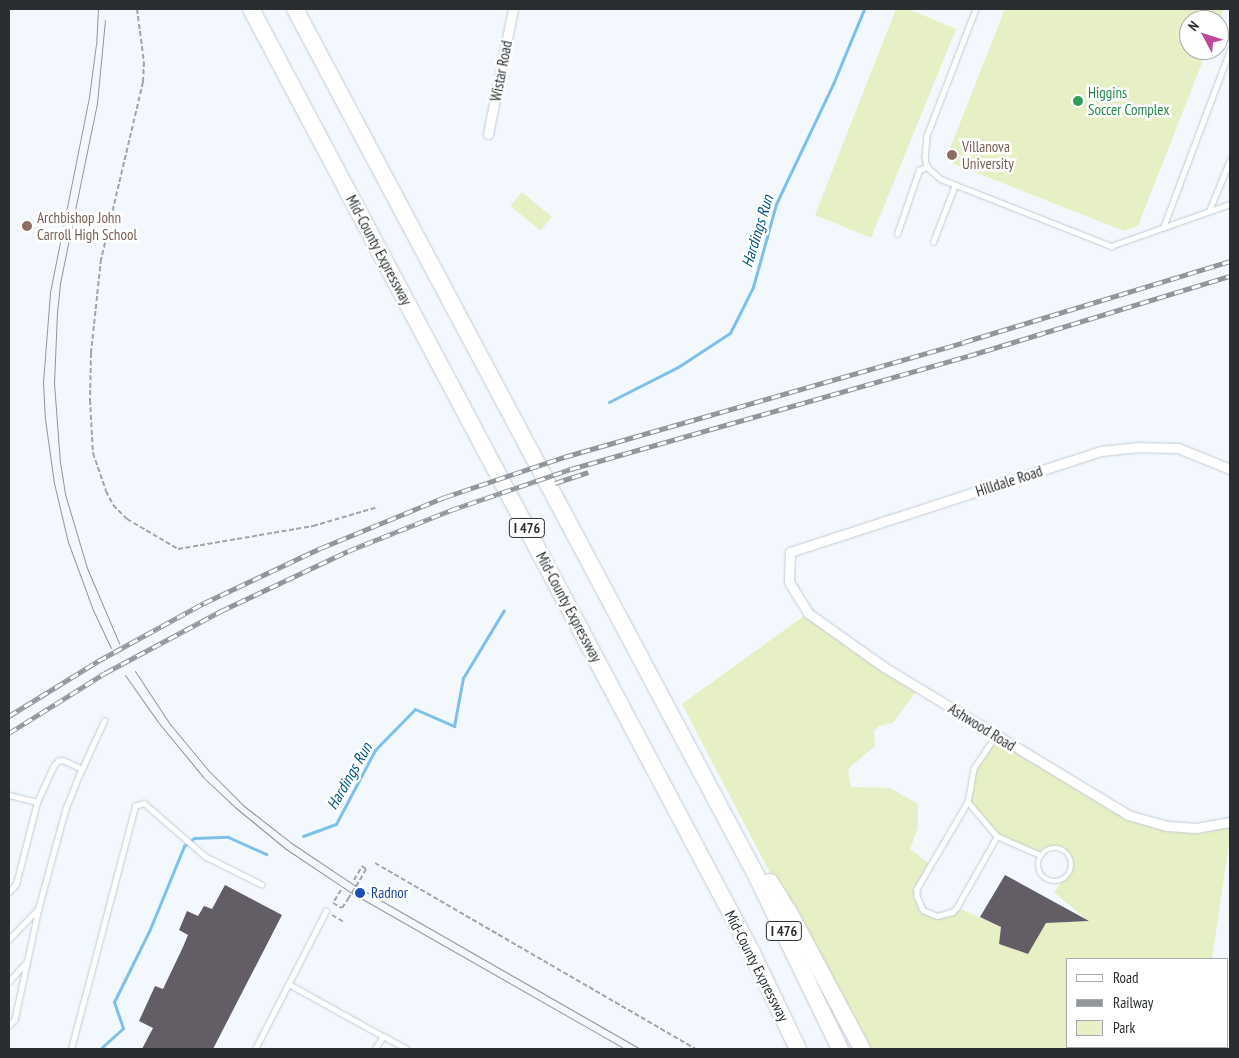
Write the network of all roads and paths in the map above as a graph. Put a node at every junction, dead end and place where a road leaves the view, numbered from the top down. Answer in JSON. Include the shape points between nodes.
{"nodes":[{"id":1,"x":137,"y":9,"type":"edge"},
{"id":2,"x":251,"y":9,"type":"edge"},
{"id":3,"x":295,"y":9,"type":"edge"},
{"id":4,"x":513,"y":9,"type":"edge"},
{"id":5,"x":976,"y":9,"type":"edge"},
{"id":6,"x":1230,"y":50,"type":"edge"},
{"id":7,"x":488,"y":134,"type":"dead end"},
{"id":8,"x":1230,"y":160,"type":"edge"},
{"id":9,"x":927,"y":167,"type":"junction"},
{"id":10,"x":955,"y":185,"type":"junction"},
{"id":11,"x":1230,"y":204,"type":"edge"},
{"id":12,"x":1210,"y":211,"type":"junction"},
{"id":13,"x":1163,"y":228,"type":"junction"},
{"id":14,"x":897,"y":234,"type":"dead end"},
{"id":15,"x":933,"y":242,"type":"dead end"},
{"id":16,"x":1230,"y":469,"type":"edge"},
{"id":17,"x":378,"y":507,"type":"dead end"},
{"id":18,"x":790,"y":552,"type":"joint"},
{"id":19,"x":104,"y":721,"type":"dead end"},
{"id":20,"x":996,"y":736,"type":"junction"},
{"id":21,"x":82,"y":769,"type":"junction"},
{"id":22,"x":9,"y":795,"type":"edge"},
{"id":23,"x":37,"y":802,"type":"junction"},
{"id":24,"x":968,"y":802,"type":"junction"},
{"id":25,"x":723,"y":814,"type":"junction"},
{"id":26,"x":1230,"y":822,"type":"edge"},
{"id":27,"x":997,"y":836,"type":"junction"},
{"id":28,"x":1040,"y":855,"type":"junction"},
{"id":29,"x":375,"y":863,"type":"dead end"},
{"id":30,"x":354,"y":880,"type":"dead end"},
{"id":31,"x":261,"y":884,"type":"dead end"},
{"id":32,"x":341,"y":890,"type":"dead end"},
{"id":33,"x":9,"y":892,"type":"edge"},
{"id":34,"x":39,"y":908,"type":"junction"},
{"id":35,"x":326,"y":911,"type":"joint"},
{"id":36,"x":344,"y":922,"type":"dead end"},
{"id":37,"x":9,"y":939,"type":"edge"},
{"id":38,"x":28,"y":962,"type":"junction"},
{"id":39,"x":9,"y":981,"type":"edge"},
{"id":40,"x":289,"y":984,"type":"junction"},
{"id":41,"x":9,"y":1026,"type":"edge"},
{"id":42,"x":383,"y":1036,"type":"junction"},
{"id":43,"x":71,"y":1049,"type":"edge"},
{"id":44,"x":255,"y":1049,"type":"edge"},
{"id":45,"x":375,"y":1049,"type":"edge"},
{"id":46,"x":407,"y":1049,"type":"edge"},
{"id":47,"x":696,"y":1049,"type":"edge"},
{"id":48,"x":798,"y":1049,"type":"edge"},
{"id":49,"x":840,"y":1049,"type":"edge"},
{"id":50,"x":862,"y":1049,"type":"edge"}],
"edges":[{"from":1,"to":17,"type":"path","via":[[144,62],[143,82],[101,259],[91,353],[94,453],[106,491],[113,505],[127,519],[178,549],[313,526]]},
{"from":2,"to":48,"type":"highway","name":"Mid-County Expressway","number":"I 476","via":[[747,944]]},
{"from":3,"to":25,"type":"highway","number":"I 476"},
{"from":4,"to":7,"type":"street","name":"Wistar Road"},
{"from":5,"to":9,"type":"lane","via":[[931,124],[925,157]]},
{"from":6,"to":13,"type":"lane"},
{"from":8,"to":12,"type":"lane"},
{"from":9,"to":10,"type":"lane","via":[[941,179]]},
{"from":9,"to":14,"type":"lane","via":[[919,170]]},
{"from":10,"to":13,"type":"lane","via":[[1111,246]]},
{"from":10,"to":15,"type":"lane"},
{"from":11,"to":12,"type":"lane"},
{"from":12,"to":13,"type":"lane"},
{"from":16,"to":18,"type":"street","name":"Hilldale Road","via":[[1178,448],[1139,447],[1101,452]]},
{"from":18,"to":20,"type":"street","name":"Ashwood Road","via":[[789,582],[808,613],[884,667]]},
{"from":19,"to":21,"type":"lane"},
{"from":20,"to":24,"type":"lane","via":[[974,769]]},
{"from":20,"to":26,"type":"street","name":"Ashwood Road","via":[[1128,815],[1167,826],[1196,828]]},
{"from":21,"to":23,"type":"lane","via":[[63,760],[58,761]]},
{"from":21,"to":34,"type":"lane","via":[[66,809]]},
{"from":22,"to":23,"type":"lane"},
{"from":23,"to":33,"type":"lane","via":[[16,884]]},
{"from":24,"to":27,"type":"lane"},
{"from":24,"to":27,"type":"lane","via":[[917,889],[923,910],[937,916],[952,912]]},
{"from":25,"to":49,"type":"highway","number":"I 476","via":[[803,968]]},
{"from":25,"to":50,"type":"highway","via":[[756,858],[789,912]]},
{"from":27,"to":28,"type":"lane"},
{"from":28,"to":28,"type":"lane","via":[[1038,866],[1045,879],[1061,881],[1069,874],[1071,858],[1064,850],[1054,848]]},
{"from":29,"to":47,"type":"path"},
{"from":30,"to":32,"type":"path","bridge":true,"via":[[362,866],[366,868],[342,908],[333,903]]},
{"from":31,"to":43,"type":"lane","via":[[205,856],[144,803],[135,806]]},
{"from":34,"to":37,"type":"lane"},
{"from":34,"to":38,"type":"lane"},
{"from":35,"to":36,"type":"path"},
{"from":35,"to":40,"type":"lane"},
{"from":38,"to":39,"type":"lane"},
{"from":38,"to":41,"type":"lane","via":[[15,1020]]},
{"from":40,"to":42,"type":"lane"},
{"from":40,"to":44,"type":"lane"},
{"from":42,"to":45,"type":"lane"},
{"from":42,"to":46,"type":"lane"}]}
